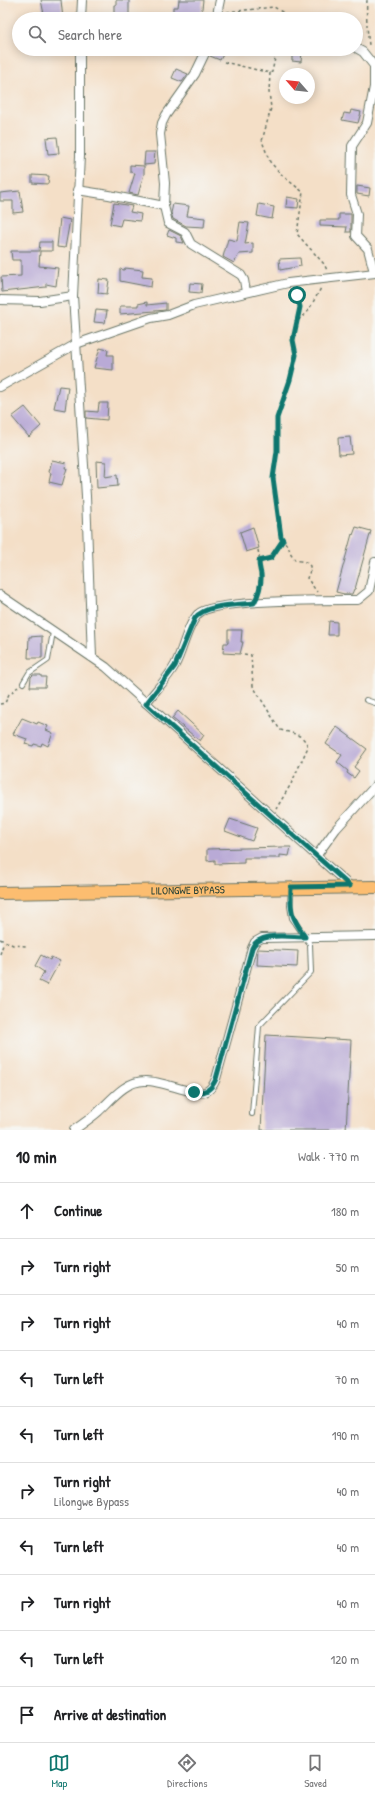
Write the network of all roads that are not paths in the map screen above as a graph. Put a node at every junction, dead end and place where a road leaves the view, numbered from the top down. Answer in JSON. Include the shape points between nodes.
{"nodes":[{"id":1,"x":82,"y":0,"type":"edge"},
{"id":2,"x":220,"y":0,"type":"edge"},
{"id":3,"x":81,"y":12,"type":"edge"},
{"id":4,"x":218,"y":12,"type":"edge"},
{"id":5,"x":363,"y":53,"type":"edge"},
{"id":6,"x":80,"y":56,"type":"edge"},
{"id":7,"x":204,"y":56,"type":"edge"},
{"id":8,"x":375,"y":67,"type":"edge"},
{"id":9,"x":77,"y":190,"type":"junction"},
{"id":10,"x":164,"y":206,"type":"junction"},
{"id":11,"x":375,"y":272,"type":"edge"},
{"id":12,"x":246,"y":292,"type":"junction"},
{"id":13,"x":73,"y":296,"type":"junction"},
{"id":14,"x":0,"y":300,"type":"edge"},
{"id":15,"x":76,"y":344,"type":"junction"},
{"id":16,"x":0,"y":387,"type":"edge"},
{"id":17,"x":375,"y":562,"type":"edge"},
{"id":18,"x":0,"y":595,"type":"edge"},
{"id":19,"x":53,"y":632,"type":"junction"},
{"id":20,"x":92,"y":657,"type":"junction"},
{"id":21,"x":22,"y":683,"type":"road end"},
{"id":22,"x":366,"y":700,"type":"dead end"},
{"id":23,"x":375,"y":703,"type":"edge"},
{"id":24,"x":146,"y":704,"type":"junction"},
{"id":25,"x":375,"y":786,"type":"edge"},
{"id":26,"x":317,"y":855,"type":"junction"},
{"id":27,"x":350,"y":886,"type":"junction"},
{"id":28,"x":291,"y":887,"type":"junction"},
{"id":29,"x":375,"y":887,"type":"edge"},
{"id":30,"x":0,"y":893,"type":"edge"},
{"id":31,"x":375,"y":936,"type":"edge"},
{"id":32,"x":305,"y":937,"type":"junction"},
{"id":33,"x":252,"y":1114,"type":"dead end"},
{"id":34,"x":74,"y":1130,"type":"edge"}],
"edges":[{"from":1,"to":3,"type":"street"},
{"from":2,"to":4,"type":"street"},
{"from":5,"to":8,"type":"street"},
{"from":6,"to":9,"type":"street","via":[[80,156]]},
{"from":7,"to":10,"type":"street","via":[[195,74],[162,123],[160,134],[165,183]]},
{"from":8,"to":11,"type":"street","via":[[367,123],[352,146],[351,195],[357,214],[356,236],[368,249]]},
{"from":9,"to":10,"type":"street"},
{"from":9,"to":13,"type":"street"},
{"from":10,"to":12,"type":"street","via":[[168,223],[185,232],[191,244],[241,275]]},
{"from":11,"to":12,"type":"street","via":[[288,282]]},
{"from":12,"to":15,"type":"street","via":[[151,318]]},
{"from":13,"to":14,"type":"street","via":[[40,301]]},
{"from":13,"to":15,"type":"street"},
{"from":15,"to":16,"type":"street"},
{"from":15,"to":20,"type":"street","via":[[86,496]]},
{"from":17,"to":24,"type":"street","via":[[369,591],[358,600],[254,603],[210,608],[199,613],[175,666]]},
{"from":18,"to":19,"type":"street"},
{"from":19,"to":20,"type":"street"},
{"from":19,"to":21,"type":"lane","via":[[48,660],[30,673]]},
{"from":20,"to":24,"type":"street"},
{"from":22,"to":23,"type":"lane"},
{"from":24,"to":26,"type":"street"},
{"from":25,"to":26,"type":"street","via":[[336,829]]},
{"from":26,"to":27,"type":"street"},
{"from":27,"to":28,"type":"main road","name":"LILONGWE BYPASS"},
{"from":27,"to":29,"type":"main road","name":"LILONGWE BYPASS"},
{"from":28,"to":30,"type":"main road","name":"LILONGWE BYPASS"},
{"from":28,"to":32,"type":"lane","via":[[292,918]]},
{"from":31,"to":32,"type":"street"},
{"from":32,"to":33,"type":"lane","via":[[310,944],[311,972],[259,1026]]},
{"from":32,"to":34,"type":"street","via":[[262,938],[255,942],[212,1088],[204,1093],[194,1092],[144,1080],[128,1085]]}]}
